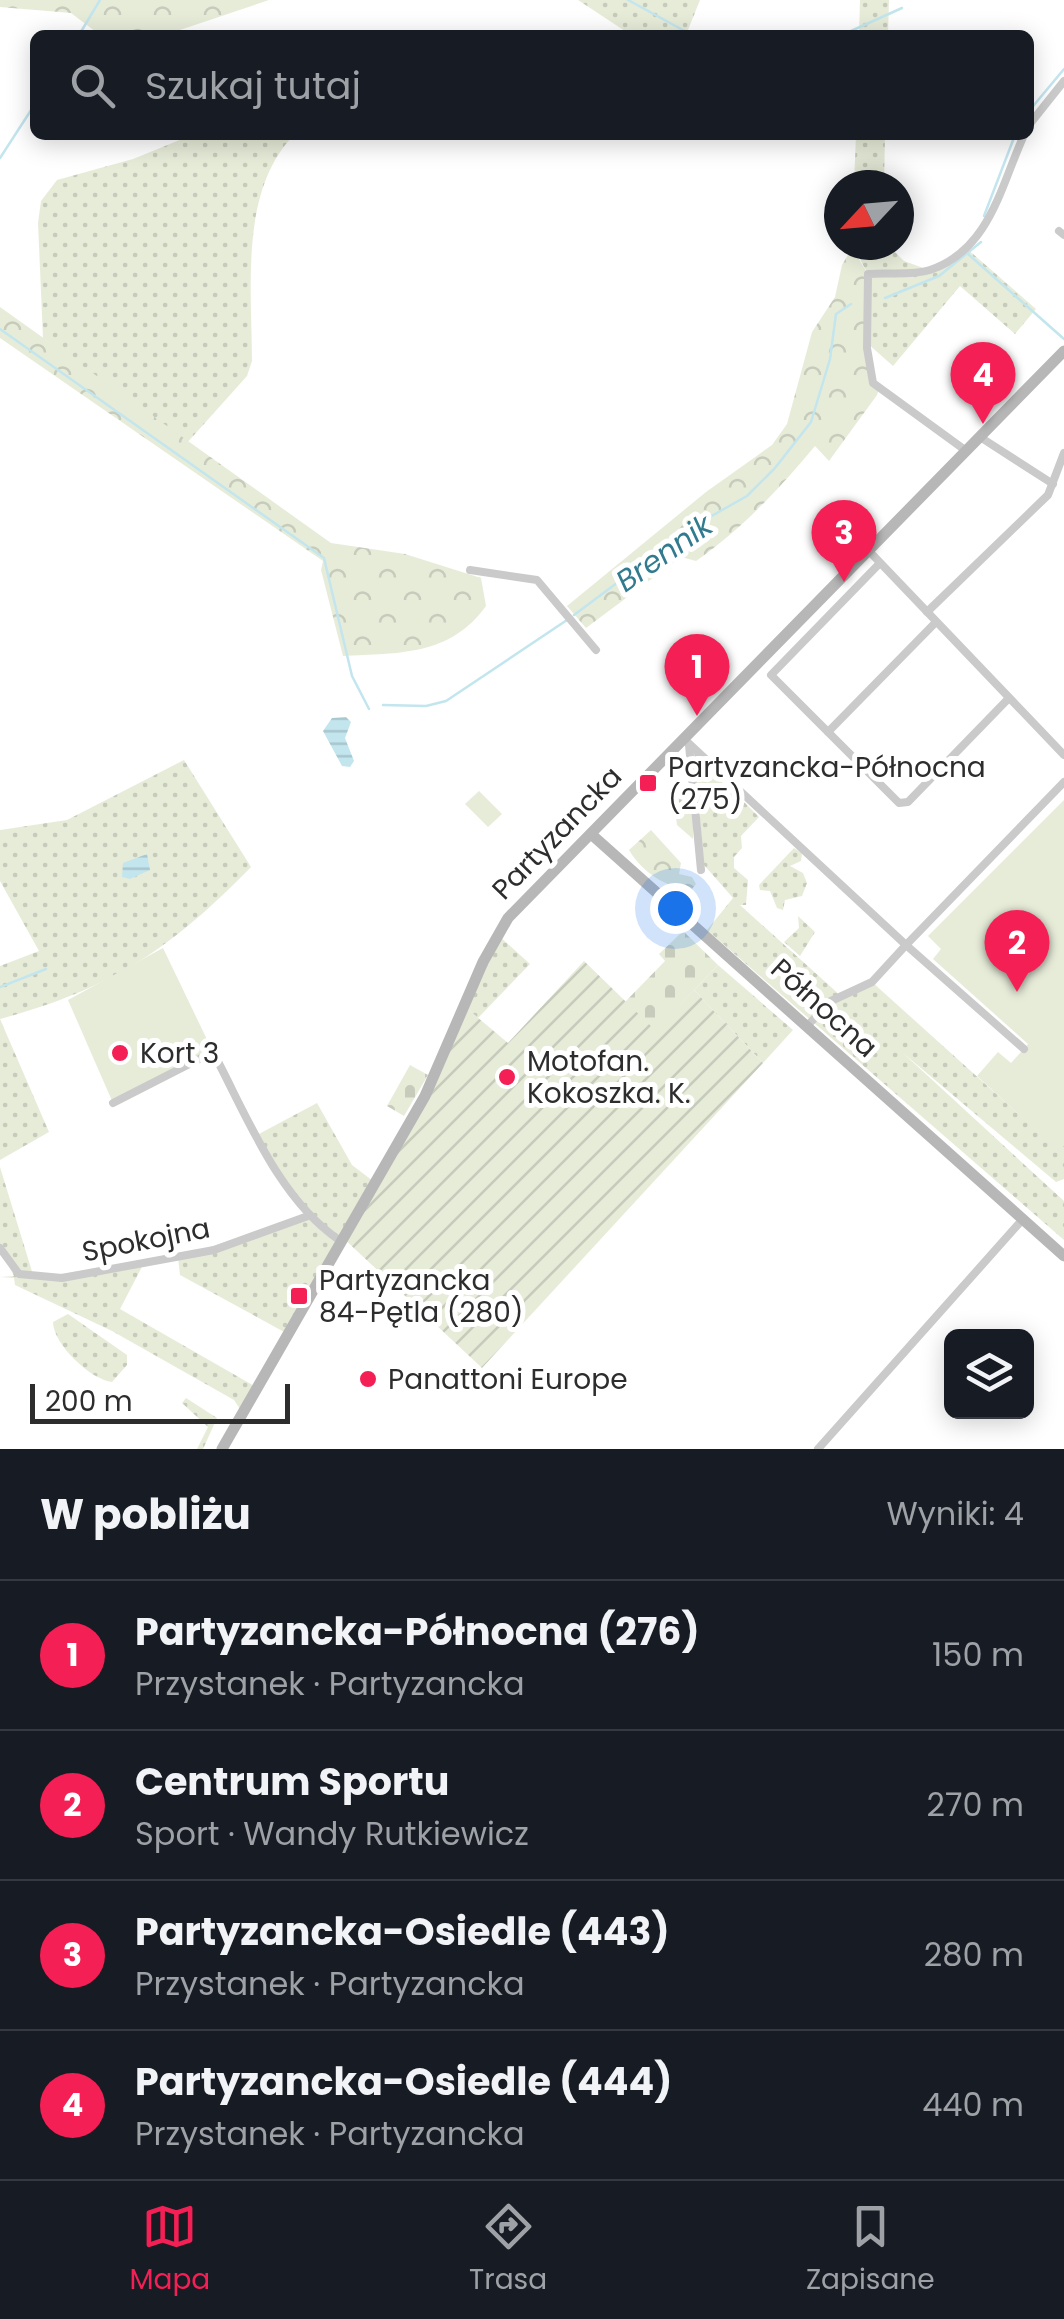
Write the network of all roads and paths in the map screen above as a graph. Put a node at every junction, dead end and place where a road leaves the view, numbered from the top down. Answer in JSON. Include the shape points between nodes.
{"nodes":[{"id":1,"x":1064,"y":81,"type":"edge"},
{"id":2,"x":1034,"y":119,"type":"edge"},
{"id":3,"x":1022,"y":140,"type":"edge"},
{"id":4,"x":1064,"y":351,"type":"edge"},
{"id":5,"x":980,"y":437,"type":"junction"},
{"id":6,"x":964,"y":450,"type":"junction"},
{"id":7,"x":1064,"y":453,"type":"edge"},
{"id":8,"x":1052,"y":484,"type":"junction"},
{"id":9,"x":868,"y":550,"type":"junction"},
{"id":10,"x":880,"y":563,"type":"junction"},
{"id":11,"x":470,"y":570,"type":"dead end"},
{"id":12,"x":927,"y":612,"type":"junction"},
{"id":13,"x":936,"y":622,"type":"junction"},
{"id":14,"x":596,"y":650,"type":"dead end"},
{"id":15,"x":1008,"y":698,"type":"junction"},
{"id":16,"x":828,"y":732,"type":"junction"},
{"id":17,"x":686,"y":741,"type":"junction"},
{"id":18,"x":1064,"y":755,"type":"edge"},
{"id":19,"x":1064,"y":782,"type":"edge"},
{"id":20,"x":591,"y":834,"type":"junction"},
{"id":21,"x":701,"y":870,"type":"dead end"},
{"id":22,"x":906,"y":945,"type":"junction"},
{"id":23,"x":806,"y":1026,"type":"junction"},
{"id":24,"x":1024,"y":1049,"type":"dead end"},
{"id":25,"x":113,"y":1103,"type":"dead end"},
{"id":26,"x":308,"y":1216,"type":"junction"},
{"id":27,"x":1023,"y":1220,"type":"junction"},
{"id":28,"x":339,"y":1240,"type":"junction"},
{"id":29,"x":0,"y":1248,"type":"edge"},
{"id":30,"x":1064,"y":1256,"type":"edge"},
{"id":31,"x":222,"y":1449,"type":"edge"},
{"id":32,"x":818,"y":1449,"type":"edge"}],
"edges":[{"from":1,"to":2,"type":"street"},
{"from":3,"to":6,"type":"street","via":[[993,212],[970,244],[929,270],[868,274],[871,378]]},
{"from":4,"to":5,"type":"main road","name":"Partyzancka"},
{"from":5,"to":6,"type":"main road","name":"Partyzancka"},
{"from":5,"to":8,"type":"street"},
{"from":6,"to":9,"type":"main road","name":"Partyzancka"},
{"from":7,"to":8,"type":"street"},
{"from":8,"to":12,"type":"street"},
{"from":9,"to":10,"type":"street"},
{"from":9,"to":17,"type":"main road","name":"Partyzancka"},
{"from":10,"to":12,"type":"street"},
{"from":10,"to":16,"type":"street","via":[[772,675]]},
{"from":11,"to":14,"type":"street","via":[[537,580]]},
{"from":12,"to":13,"type":"street"},
{"from":13,"to":15,"type":"street"},
{"from":13,"to":16,"type":"street"},
{"from":15,"to":16,"type":"street","via":[[908,802],[899,803]]},
{"from":15,"to":18,"type":"street"},
{"from":17,"to":20,"type":"main road","name":"Partyzancka"},
{"from":17,"to":21,"type":"street"},
{"from":17,"to":22,"type":"street"},
{"from":19,"to":22,"type":"street"},
{"from":20,"to":23,"type":"main road","name":"Północna"},
{"from":20,"to":28,"type":"main road","name":"Partyzancka","via":[[508,918],[425,1096]]},
{"from":22,"to":23,"type":"street","via":[[872,982],[827,1005]]},
{"from":22,"to":24,"type":"street"},
{"from":23,"to":27,"type":"main road","name":"Północna"},
{"from":25,"to":26,"type":"street","via":[[214,1052]]},
{"from":26,"to":28,"type":"street"},
{"from":26,"to":29,"type":"street","name":"Spokojna","via":[[226,1248],[62,1278],[20,1274]]},
{"from":27,"to":30,"type":"main road","name":"Północna"},
{"from":27,"to":32,"type":"street"},
{"from":28,"to":31,"type":"main road","name":"Partyzancka"}]}
